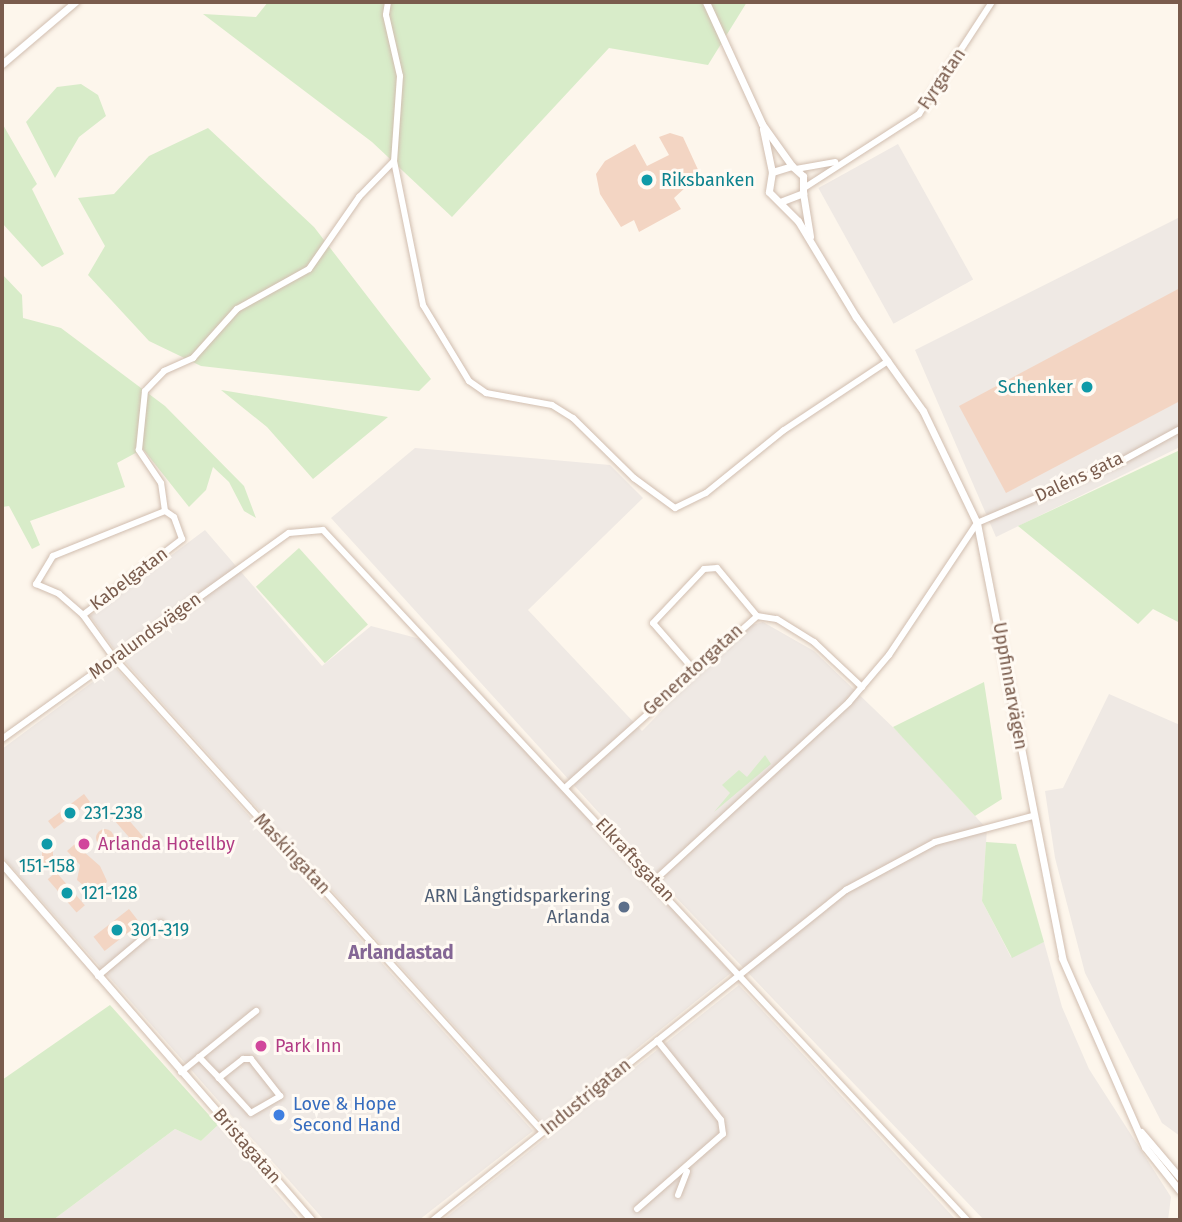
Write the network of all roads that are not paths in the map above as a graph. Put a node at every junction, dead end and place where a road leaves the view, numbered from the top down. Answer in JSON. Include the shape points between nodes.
{"nodes":[{"id":1,"x":75,"y":2,"type":"edge"},
{"id":2,"x":388,"y":2,"type":"edge"},
{"id":3,"x":706,"y":2,"type":"edge"},
{"id":4,"x":992,"y":2,"type":"edge"},
{"id":5,"x":2,"y":64,"type":"edge"},
{"id":6,"x":762,"y":124,"type":"junction"},
{"id":7,"x":394,"y":161,"type":"junction"},
{"id":8,"x":840,"y":161,"type":"junction"},
{"id":9,"x":794,"y":167,"type":"junction"},
{"id":10,"x":772,"y":172,"type":"junction"},
{"id":11,"x":803,"y":190,"type":"junction"},
{"id":12,"x":780,"y":202,"type":"junction"},
{"id":13,"x":824,"y":265,"type":"junction"},
{"id":14,"x":888,"y":361,"type":"junction"},
{"id":15,"x":1180,"y":429,"type":"edge"},
{"id":16,"x":165,"y":511,"type":"junction"},
{"id":17,"x":977,"y":523,"type":"junction"},
{"id":18,"x":289,"y":533,"type":"joint"},
{"id":19,"x":83,"y":615,"type":"junction"},
{"id":20,"x":757,"y":616,"type":"junction"},
{"id":21,"x":114,"y":658,"type":"junction"},
{"id":22,"x":694,"y":670,"type":"junction"},
{"id":23,"x":862,"y":687,"type":"junction"},
{"id":24,"x":2,"y":739,"type":"edge"},
{"id":25,"x":566,"y":787,"type":"junction"},
{"id":26,"x":1033,"y":816,"type":"junction"},
{"id":27,"x":2,"y":864,"type":"edge"},
{"id":28,"x":654,"y":880,"type":"junction"},
{"id":29,"x":162,"y":923,"type":"dead end"},
{"id":30,"x":739,"y":975,"type":"junction"},
{"id":31,"x":98,"y":976,"type":"junction"},
{"id":32,"x":256,"y":1011,"type":"dead end"},
{"id":33,"x":657,"y":1040,"type":"junction"},
{"id":34,"x":199,"y":1057,"type":"junction"},
{"id":35,"x":181,"y":1072,"type":"junction"},
{"id":36,"x":219,"y":1079,"type":"junction"},
{"id":37,"x":543,"y":1132,"type":"junction"},
{"id":38,"x":1141,"y":1132,"type":"junction"},
{"id":39,"x":688,"y":1170,"type":"junction"},
{"id":40,"x":1180,"y":1177,"type":"edge"},
{"id":41,"x":1180,"y":1191,"type":"edge"},
{"id":42,"x":678,"y":1195,"type":"dead end"},
{"id":43,"x":637,"y":1209,"type":"dead end"},
{"id":44,"x":311,"y":1220,"type":"edge"},
{"id":45,"x":433,"y":1220,"type":"edge"},
{"id":46,"x":967,"y":1220,"type":"edge"}],
"edges":[{"from":1,"to":5,"type":"street"},
{"from":2,"to":7,"type":"street","via":[[386,15],[400,76]]},
{"from":3,"to":6,"type":"street"},
{"from":4,"to":8,"type":"street","name":"Fyrgatan","via":[[919,114]]},
{"from":6,"to":9,"type":"street"},
{"from":6,"to":10,"type":"street"},
{"from":7,"to":14,"type":"street","via":[[423,305],[461,371],[486,393],[552,405],[573,418],[634,478],[675,508],[706,494],[784,430]]},
{"from":7,"to":16,"type":"street","via":[[359,197],[309,269],[237,309],[193,358],[164,371],[145,391],[139,450],[160,483]]},
{"from":8,"to":9,"type":"street","name":"Fyrgatan"},
{"from":8,"to":11,"type":"street","name":"Fyrgatan"},
{"from":9,"to":10,"type":"street"},
{"from":9,"to":11,"type":"street","name":"Uppfinnarvägen"},
{"from":10,"to":12,"type":"street","name":"Uppfinnarvägen","via":[[768,185]]},
{"from":11,"to":12,"type":"street"},
{"from":11,"to":13,"type":"street","name":"Uppfinnarvägen","via":[[806,225]]},
{"from":12,"to":13,"type":"street","name":"Uppfinnarvägen"},
{"from":13,"to":14,"type":"street","name":"Uppfinnarvägen"},
{"from":14,"to":17,"type":"street","name":"Uppfinnarvägen","via":[[936,434]]},
{"from":15,"to":17,"type":"street","name":"Daléns gata","via":[[1118,463]]},
{"from":16,"to":19,"type":"street","name":"Kabelgatan","via":[[174,517],[182,539]]},
{"from":16,"to":19,"type":"street","name":"Maskingatan","via":[[53,556],[36,584],[59,593]]},
{"from":17,"to":23,"type":"street"},
{"from":17,"to":26,"type":"street","name":"Uppfinnarvägen"},
{"from":18,"to":21,"type":"street","name":"Moralundsvägen"},
{"from":18,"to":25,"type":"street","name":"Elkraftsgatan","via":[[323,530]]},
{"from":19,"to":21,"type":"street","name":"Maskingatan"},
{"from":20,"to":22,"type":"street","name":"Generatorgatan"},
{"from":20,"to":22,"type":"street","via":[[717,568],[704,569],[653,623]]},
{"from":20,"to":23,"type":"street","name":"Generatorgatan","via":[[777,619],[814,642]]},
{"from":21,"to":24,"type":"street","name":"Moralundsvägen"},
{"from":21,"to":37,"type":"street","name":"Maskingatan"},
{"from":22,"to":25,"type":"street","name":"Generatorgatan"},
{"from":23,"to":28,"type":"street"},
{"from":25,"to":28,"type":"street","name":"Elkraftsgatan"},
{"from":26,"to":30,"type":"street","name":"Industrigatan","via":[[968,830],[875,871]]},
{"from":26,"to":38,"type":"street","name":"Uppfinnarvägen","via":[[1047,904],[1070,982]]},
{"from":27,"to":31,"type":"street","name":"Bristagatan"},
{"from":28,"to":30,"type":"street","name":"Elkraftsgatan"},
{"from":29,"to":31,"type":"street"},
{"from":30,"to":33,"type":"street","name":"Industrigatan"},
{"from":30,"to":46,"type":"street","name":"Elkraftsgatan"},
{"from":31,"to":35,"type":"street","name":"Bristagatan"},
{"from":32,"to":34,"type":"street"},
{"from":33,"to":37,"type":"street","name":"Industrigatan"},
{"from":33,"to":39,"type":"street","via":[[723,1128],[721,1139]]},
{"from":34,"to":35,"type":"street"},
{"from":34,"to":36,"type":"street"},
{"from":35,"to":44,"type":"street","name":"Bristagatan"},
{"from":36,"to":36,"type":"street","via":[[251,1113],[280,1096],[251,1059],[243,1059]]},
{"from":37,"to":45,"type":"street","name":"Industrigatan"},
{"from":38,"to":40,"type":"street","name":"Uppfinnarvägen"},
{"from":38,"to":41,"type":"street","name":"Uppfinnarvägen","via":[[1145,1147]]},
{"from":39,"to":42,"type":"street"},
{"from":39,"to":43,"type":"street"}]}
